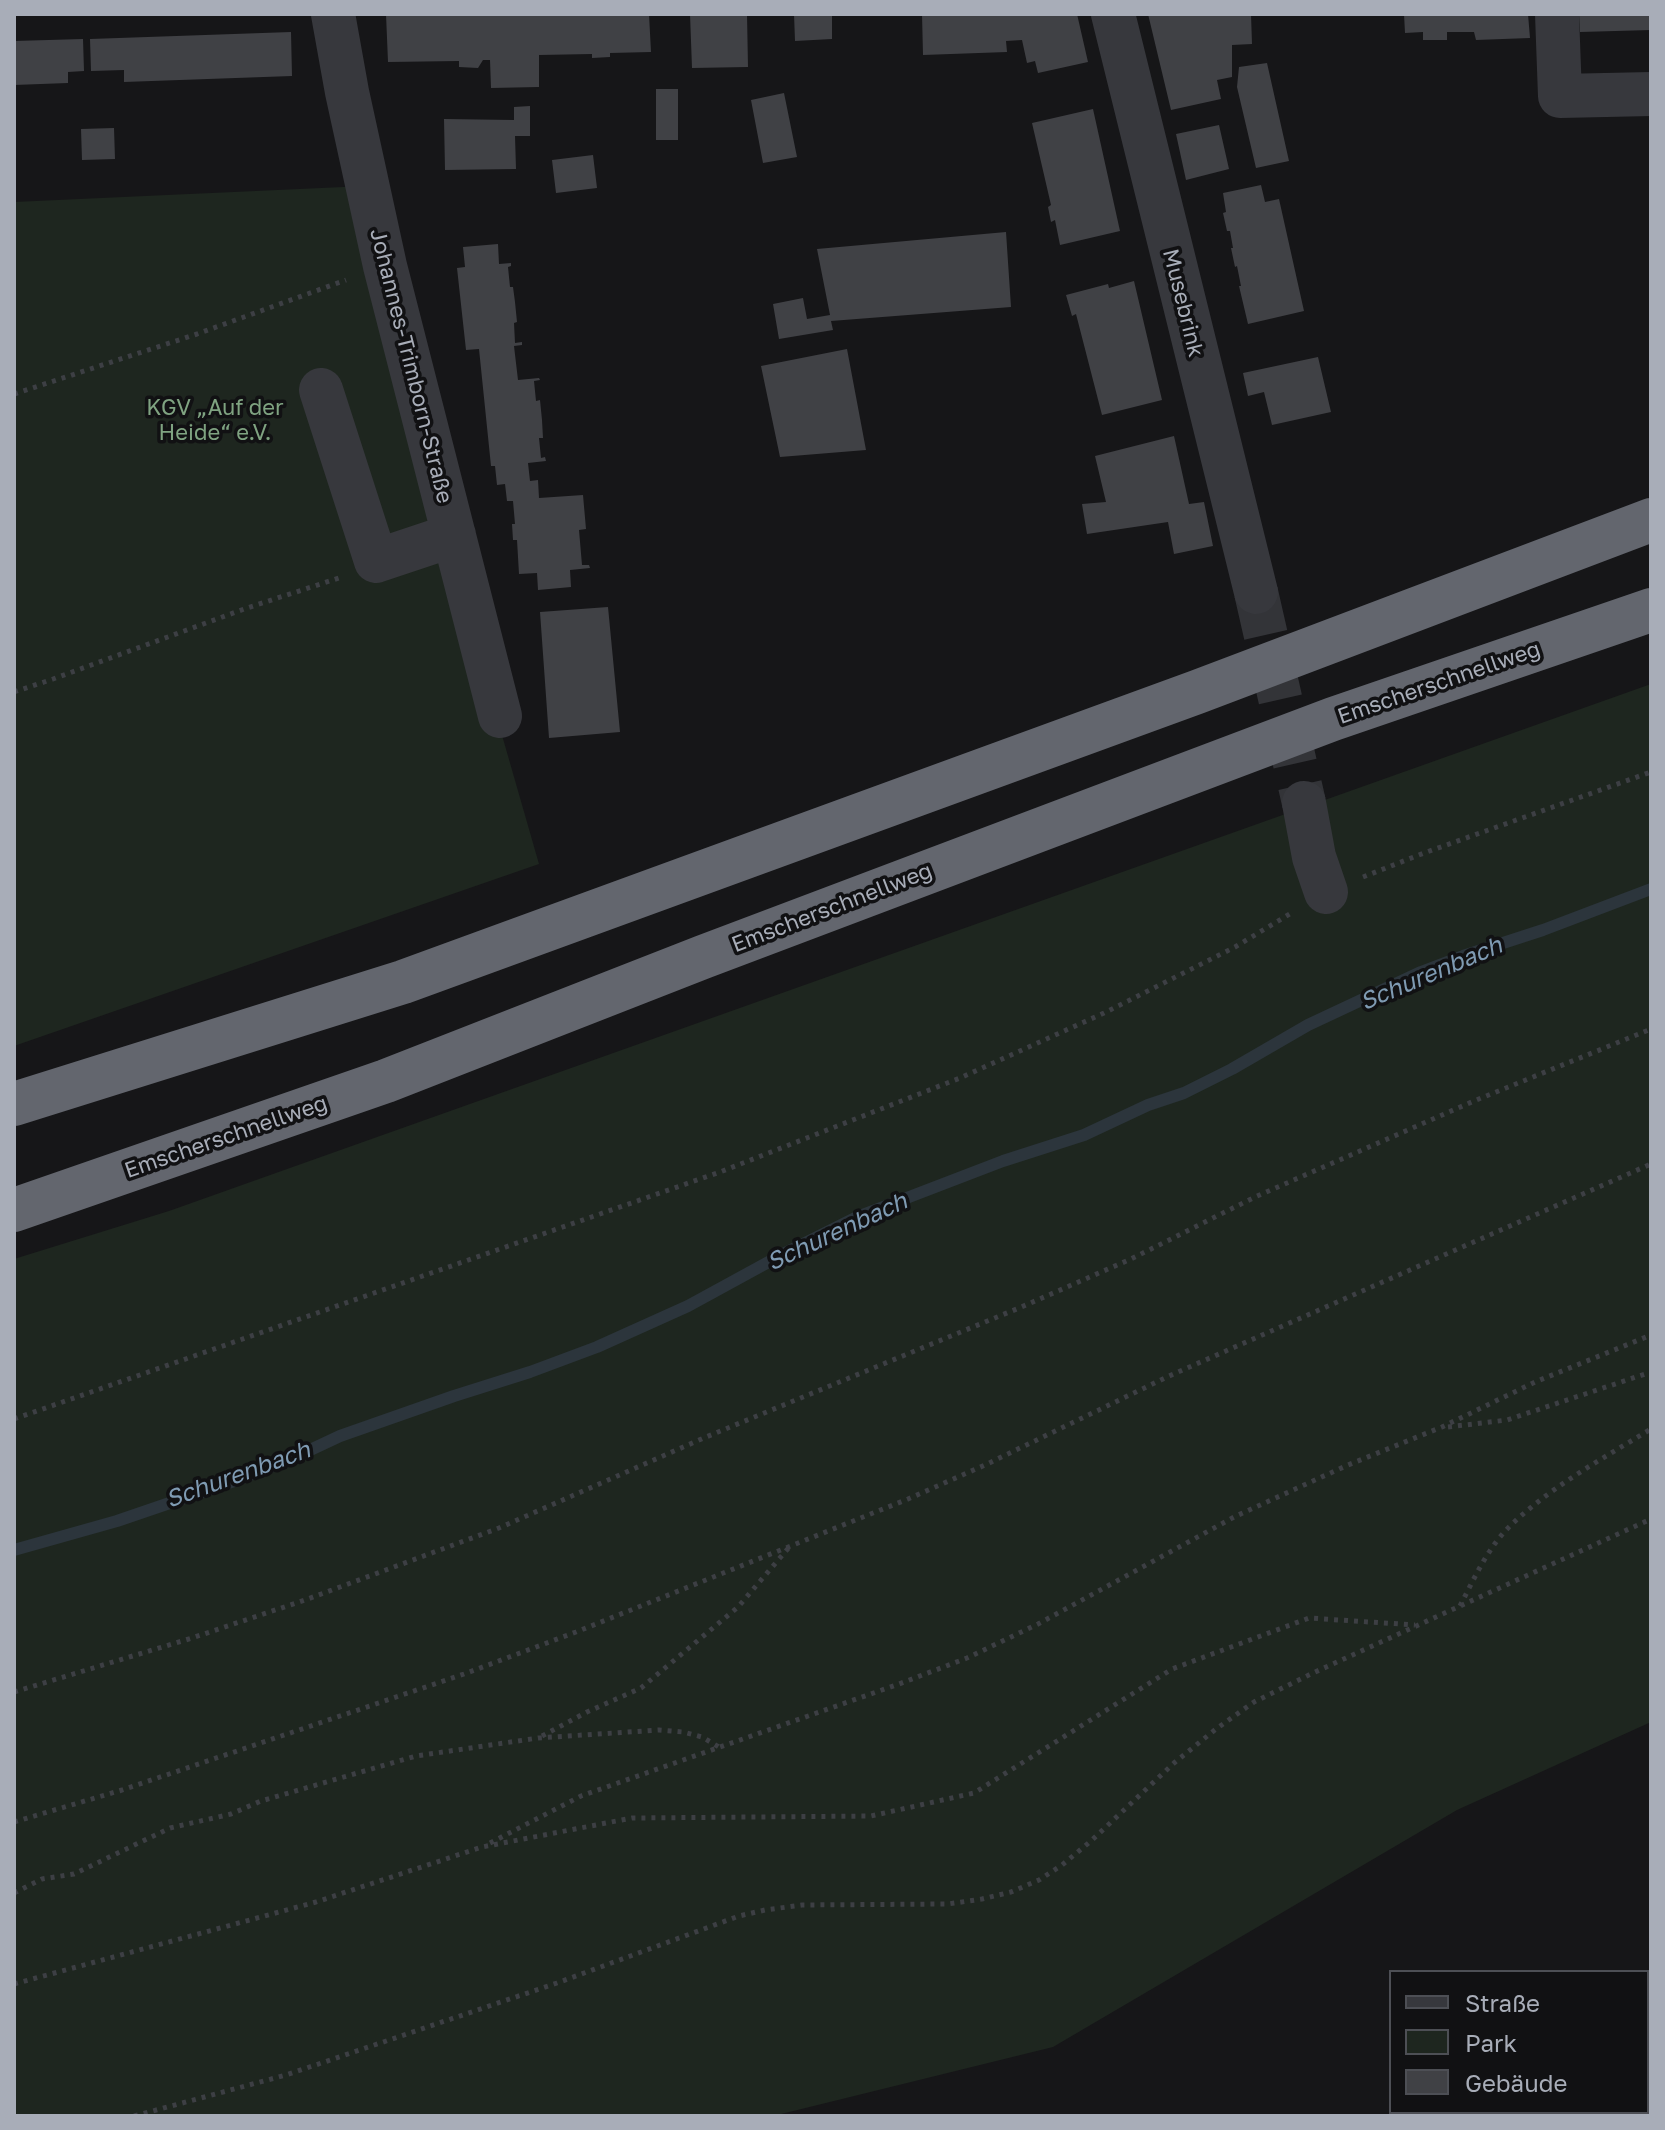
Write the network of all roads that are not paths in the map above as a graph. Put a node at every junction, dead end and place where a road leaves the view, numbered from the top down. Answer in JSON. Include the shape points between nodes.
{"nodes":[{"id":1,"x":333,"y":14,"type":"edge"},
{"id":2,"x":1113,"y":14,"type":"edge"},
{"id":3,"x":1557,"y":14,"type":"edge"},
{"id":4,"x":1651,"y":94,"type":"edge"},
{"id":5,"x":321,"y":390,"type":"dead end"},
{"id":6,"x":1651,"y":520,"type":"edge"},
{"id":7,"x":454,"y":535,"type":"junction"},
{"id":8,"x":1256,"y":592,"type":"tunnel mouth"},
{"id":9,"x":1651,"y":610,"type":"edge"},
{"id":10,"x":500,"y":716,"type":"dead end"},
{"id":11,"x":1304,"y":803,"type":"tunnel mouth"},
{"id":12,"x":1326,"y":892,"type":"road end"},
{"id":13,"x":14,"y":1104,"type":"edge"},
{"id":14,"x":14,"y":1210,"type":"edge"}],
"edges":[{"from":1,"to":7,"type":"street","name":"Johannes-Trimborn-Straße","via":[[385,266]]},
{"from":2,"to":8,"type":"street","name":"Musebrink"},
{"from":3,"to":4,"type":"street","via":[[1560,96]]},
{"from":5,"to":7,"type":"street","via":[[376,561]]},
{"from":6,"to":13,"type":"highway","via":[[418,977]]},
{"from":7,"to":10,"type":"street","name":"Johannes-Trimborn-Straße"},
{"from":9,"to":14,"type":"highway","name":"Emscherschnellweg","via":[[1333,719],[386,1081]]},
{"from":11,"to":12,"type":"street"}]}
